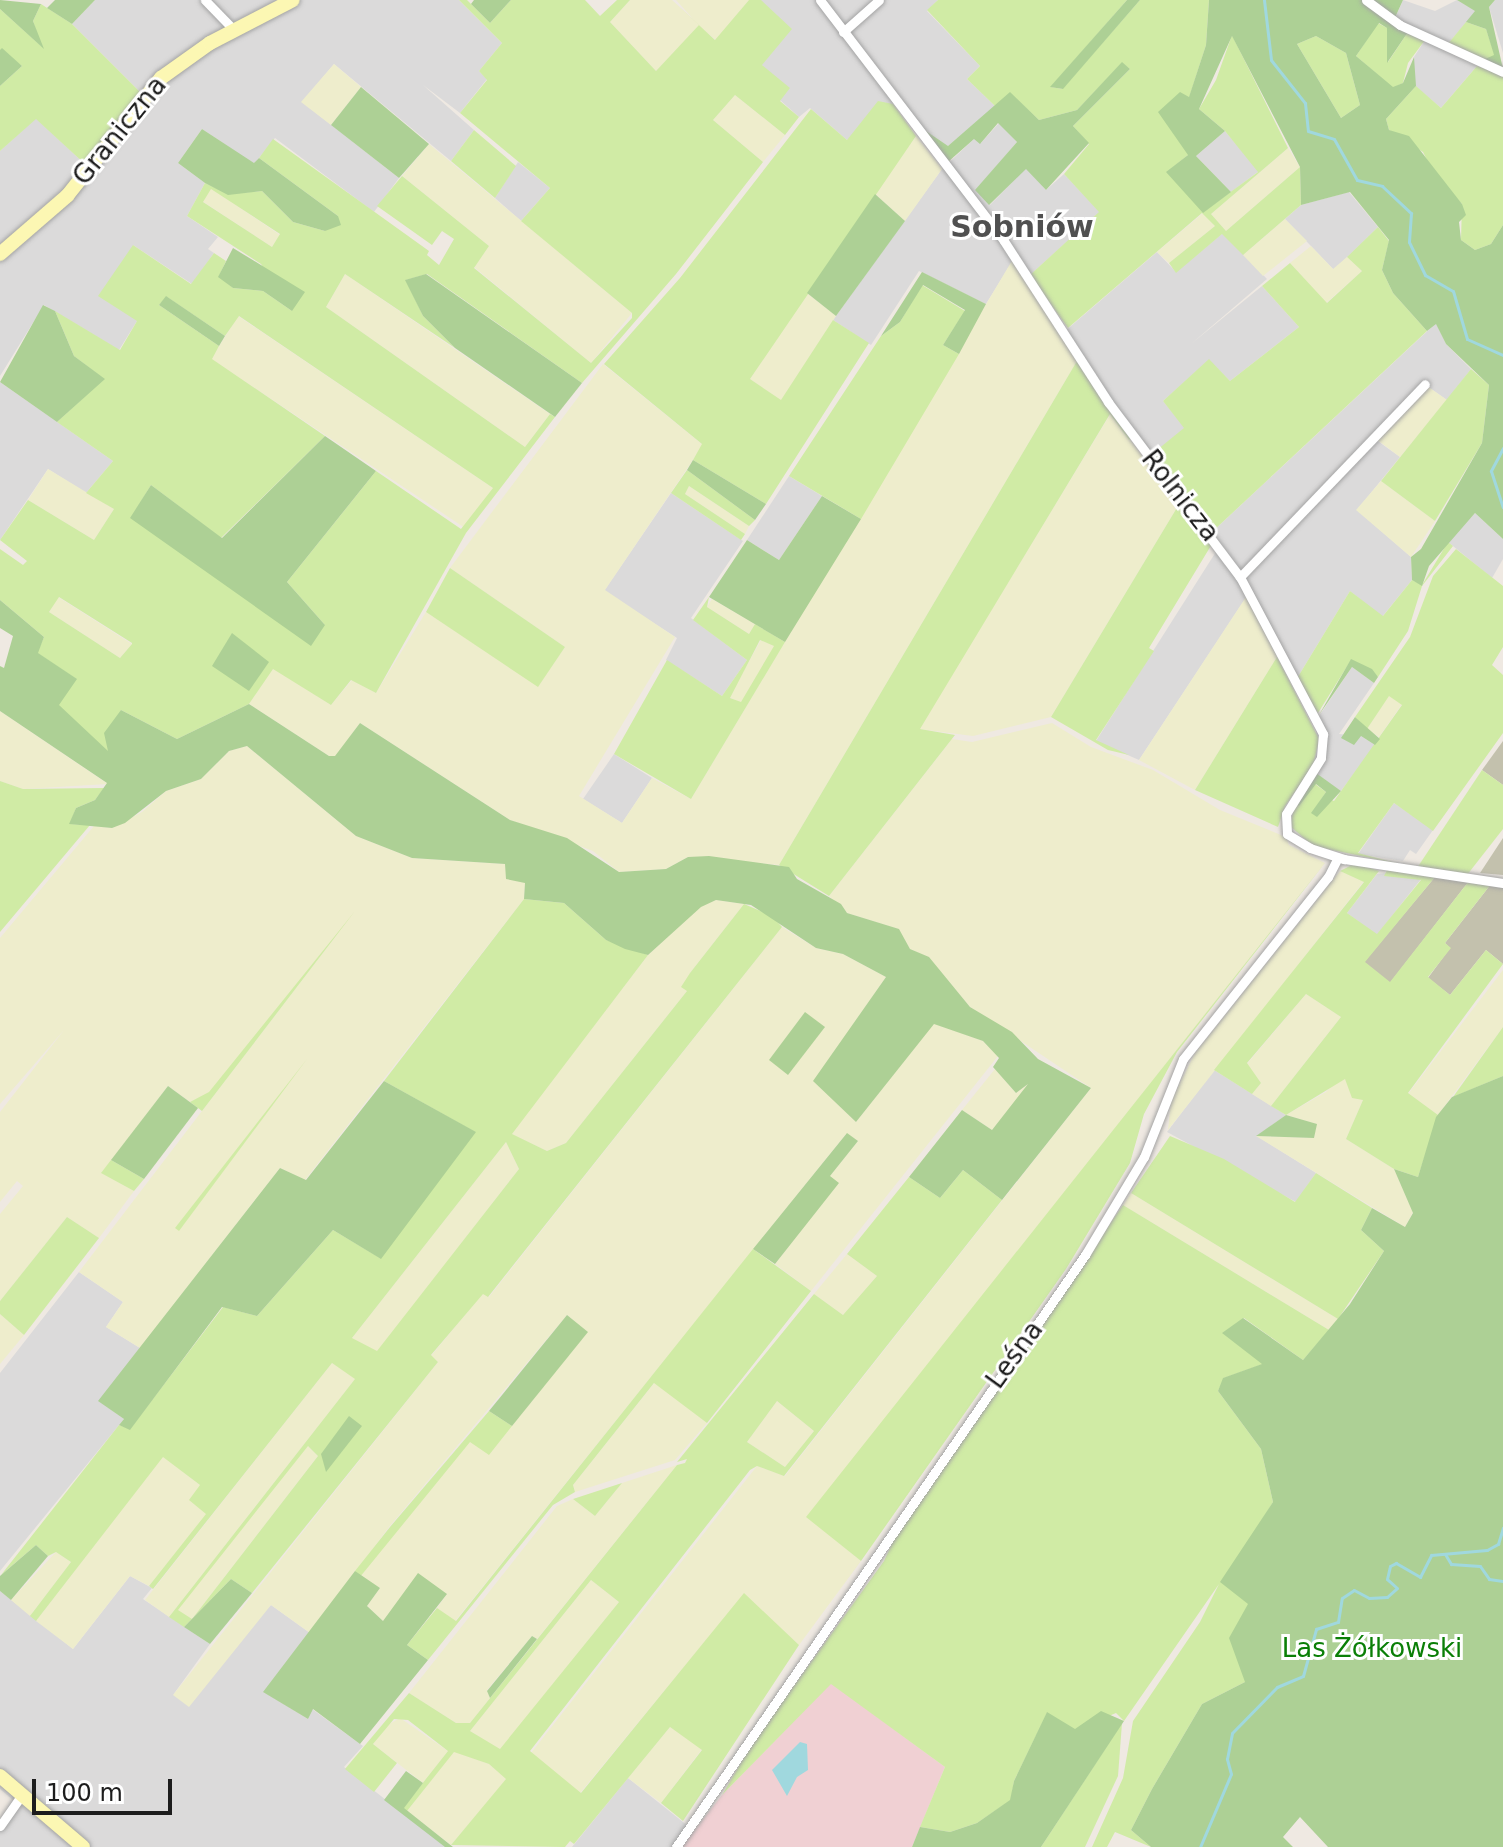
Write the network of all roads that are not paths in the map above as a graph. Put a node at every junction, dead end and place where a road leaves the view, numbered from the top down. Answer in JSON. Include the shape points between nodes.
{"nodes":[{"id":1,"x":205,"y":0,"type":"edge"},
{"id":2,"x":293,"y":0,"type":"edge"},
{"id":3,"x":820,"y":0,"type":"edge"},
{"id":4,"x":879,"y":0,"type":"edge"},
{"id":5,"x":1366,"y":0,"type":"edge"},
{"id":6,"x":234,"y":30,"type":"junction"},
{"id":7,"x":843,"y":32,"type":"junction"},
{"id":8,"x":1503,"y":72,"type":"edge"},
{"id":9,"x":0,"y":254,"type":"edge"},
{"id":10,"x":1425,"y":384,"type":"dead end"},
{"id":11,"x":1240,"y":577,"type":"junction"},
{"id":12,"x":1338,"y":857,"type":"junction"},
{"id":13,"x":1503,"y":883,"type":"edge"},
{"id":14,"x":0,"y":1776,"type":"edge"},
{"id":15,"x":22,"y":1795,"type":"junction"},
{"id":16,"x":0,"y":1826,"type":"edge"},
{"id":17,"x":83,"y":1847,"type":"edge"},
{"id":18,"x":676,"y":1847,"type":"edge"}],
"edges":[{"from":1,"to":6,"type":"street"},
{"from":2,"to":6,"type":"street","name":"Graniczna"},
{"from":3,"to":7,"type":"street","name":"Rolnicza"},
{"from":4,"to":7,"type":"street"},
{"from":5,"to":8,"type":"street","via":[[1400,25]]},
{"from":6,"to":9,"type":"street","name":"Graniczna","via":[[161,78],[67,196]]},
{"from":7,"to":11,"type":"street","name":"Rolnicza","via":[[1004,241],[1108,402]]},
{"from":10,"to":11,"type":"street"},
{"from":11,"to":12,"type":"street","name":"Rolnicza","via":[[1323,734],[1321,758],[1286,814],[1285,830],[1310,848]]},
{"from":12,"to":13,"type":"street","name":"Rolnicza"},
{"from":12,"to":18,"type":"street","name":"Leśna","via":[[1328,877],[1183,1059],[1144,1157],[1085,1255]]},
{"from":14,"to":15,"type":"street"},
{"from":15,"to":16,"type":"street"},
{"from":15,"to":17,"type":"street"}]}
